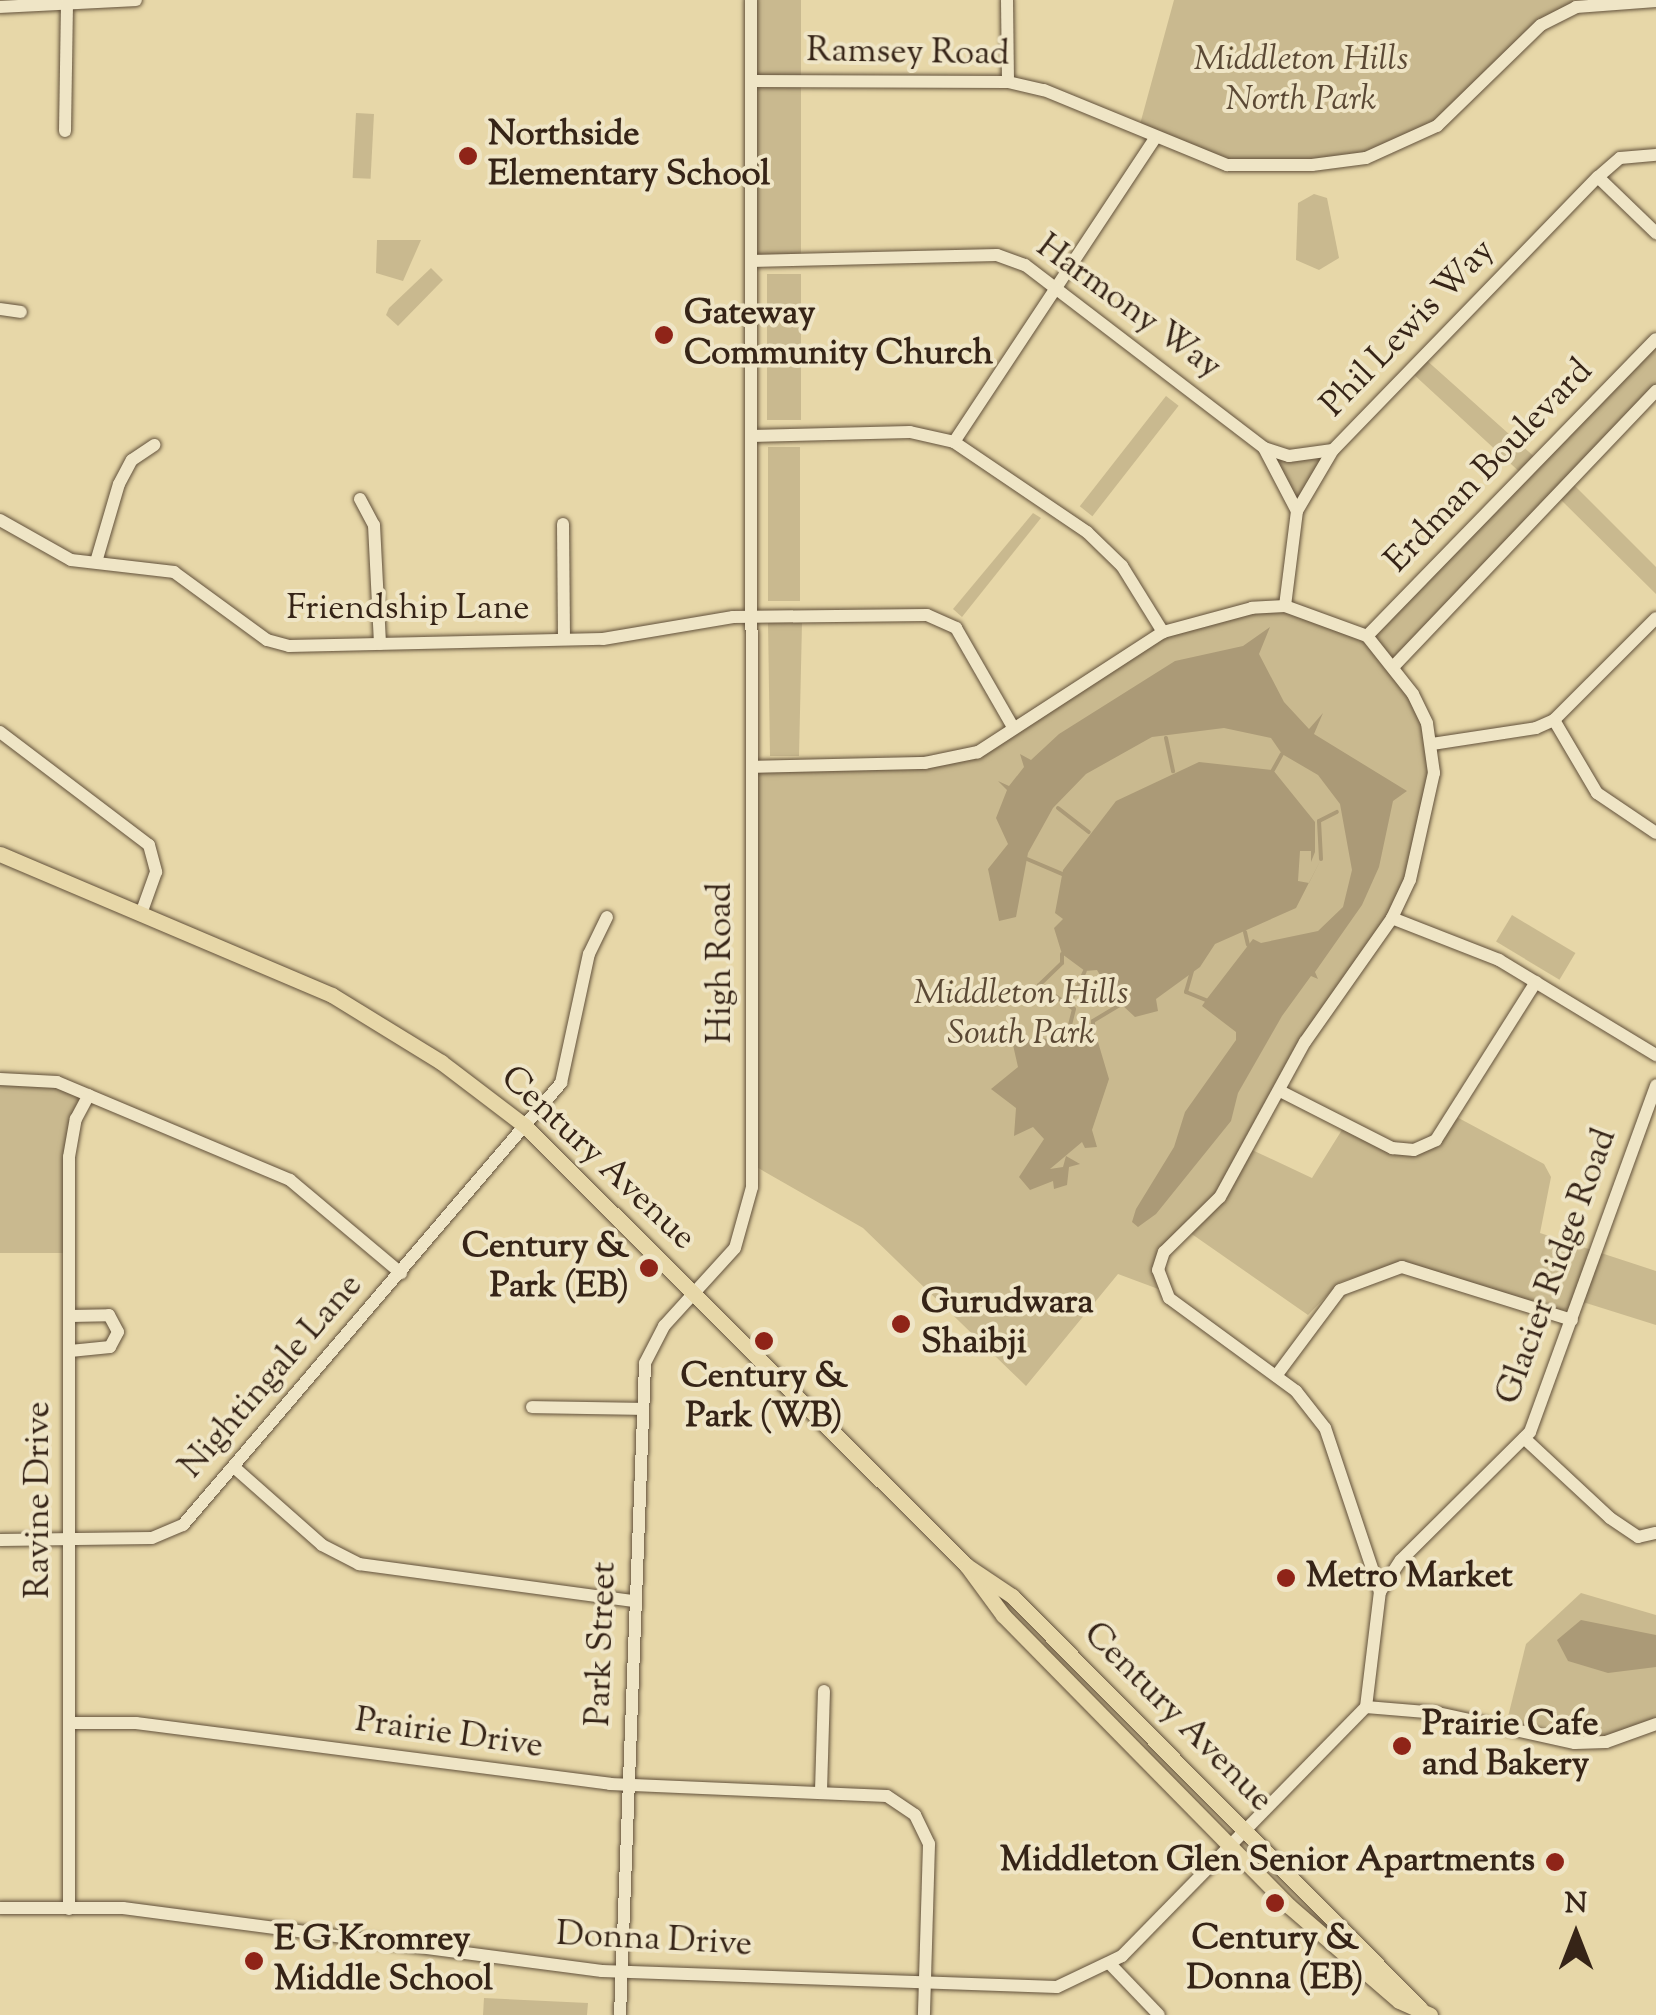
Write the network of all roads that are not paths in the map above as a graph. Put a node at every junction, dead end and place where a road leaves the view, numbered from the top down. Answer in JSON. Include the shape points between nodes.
{"nodes":[{"id":1,"x":136,"y":0,"type":"edge"},
{"id":2,"x":750,"y":0,"type":"edge"},
{"id":3,"x":1007,"y":0,"type":"edge"},
{"id":4,"x":1656,"y":1,"type":"edge"},
{"id":5,"x":67,"y":4,"type":"edge"},
{"id":6,"x":0,"y":7,"type":"edge"},
{"id":7,"x":751,"y":81,"type":"junction"},
{"id":8,"x":1008,"y":82,"type":"junction"},
{"id":9,"x":64,"y":131,"type":"dead end"},
{"id":10,"x":1156,"y":137,"type":"junction"},
{"id":11,"x":1656,"y":155,"type":"edge"},
{"id":12,"x":1598,"y":177,"type":"junction"},
{"id":13,"x":1656,"y":233,"type":"edge"},
{"id":14,"x":751,"y":261,"type":"junction"},
{"id":15,"x":1057,"y":286,"type":"junction"},
{"id":16,"x":0,"y":308,"type":"edge"},
{"id":17,"x":21,"y":312,"type":"dead end"},
{"id":18,"x":1656,"y":339,"type":"edge"},
{"id":19,"x":1656,"y":391,"type":"edge"},
{"id":20,"x":752,"y":436,"type":"junction"},
{"id":21,"x":954,"y":442,"type":"junction"},
{"id":22,"x":154,"y":445,"type":"dead end"},
{"id":23,"x":1264,"y":448,"type":"junction"},
{"id":24,"x":1333,"y":450,"type":"junction"},
{"id":25,"x":360,"y":499,"type":"dead end"},
{"id":26,"x":1296,"y":512,"type":"junction"},
{"id":27,"x":0,"y":520,"type":"edge"},
{"id":28,"x":563,"y":524,"type":"dead end"},
{"id":29,"x":96,"y":562,"type":"junction"},
{"id":30,"x":1285,"y":606,"type":"junction"},
{"id":31,"x":752,"y":616,"type":"junction"},
{"id":32,"x":1654,"y":624,"type":"edge"},
{"id":33,"x":1163,"y":632,"type":"junction"},
{"id":34,"x":1367,"y":636,"type":"junction"},
{"id":35,"x":564,"y":639,"type":"junction"},
{"id":36,"x":380,"y":644,"type":"junction"},
{"id":37,"x":1394,"y":666,"type":"junction"},
{"id":38,"x":1554,"y":720,"type":"junction"},
{"id":39,"x":1013,"y":727,"type":"junction"},
{"id":40,"x":0,"y":732,"type":"edge"},
{"id":41,"x":1432,"y":744,"type":"junction"},
{"id":42,"x":752,"y":767,"type":"junction"},
{"id":43,"x":1656,"y":834,"type":"edge"},
{"id":44,"x":0,"y":854,"type":"edge"},
{"id":45,"x":142,"y":911,"type":"junction"},
{"id":46,"x":607,"y":917,"type":"dead end"},
{"id":47,"x":1392,"y":918,"type":"junction"},
{"id":48,"x":1536,"y":982,"type":"junction"},
{"id":49,"x":1656,"y":1055,"type":"edge"},
{"id":50,"x":0,"y":1079,"type":"edge"},
{"id":51,"x":1656,"y":1085,"type":"edge"},
{"id":52,"x":1280,"y":1091,"type":"junction"},
{"id":53,"x":89,"y":1095,"type":"junction"},
{"id":54,"x":525,"y":1126,"type":"junction"},
{"id":55,"x":401,"y":1273,"type":"junction"},
{"id":56,"x":695,"y":1292,"type":"junction"},
{"id":57,"x":70,"y":1316,"type":"junction"},
{"id":58,"x":1572,"y":1320,"type":"junction"},
{"id":59,"x":70,"y":1351,"type":"junction"},
{"id":60,"x":1276,"y":1376,"type":"junction"},
{"id":61,"x":532,"y":1407,"type":"dead end"},
{"id":62,"x":642,"y":1409,"type":"junction"},
{"id":63,"x":1524,"y":1438,"type":"junction"},
{"id":64,"x":235,"y":1468,"type":"junction"},
{"id":65,"x":1656,"y":1533,"type":"edge"},
{"id":66,"x":0,"y":1540,"type":"edge"},
{"id":67,"x":70,"y":1540,"type":"junction"},
{"id":68,"x":967,"y":1566,"type":"junction"},
{"id":69,"x":1380,"y":1592,"type":"junction"},
{"id":70,"x":634,"y":1601,"type":"junction"},
{"id":71,"x":824,"y":1691,"type":"dead end"},
{"id":72,"x":1366,"y":1707,"type":"junction"},
{"id":73,"x":69,"y":1724,"type":"junction"},
{"id":74,"x":1656,"y":1724,"type":"edge"},
{"id":75,"x":628,"y":1784,"type":"junction"},
{"id":76,"x":821,"y":1791,"type":"junction"},
{"id":77,"x":1249,"y":1830,"type":"junction"},
{"id":78,"x":1232,"y":1847,"type":"junction"},
{"id":79,"x":0,"y":1908,"type":"edge"},
{"id":80,"x":69,"y":1908,"type":"junction"},
{"id":81,"x":1112,"y":1965,"type":"junction"},
{"id":82,"x":622,"y":1972,"type":"junction"},
{"id":83,"x":924,"y":1982,"type":"junction"},
{"id":84,"x":1425,"y":2012,"type":"edge"},
{"id":85,"x":620,"y":2015,"type":"edge"},
{"id":86,"x":924,"y":2015,"type":"edge"},
{"id":87,"x":1158,"y":2015,"type":"edge"}],
"edges":[{"from":1,"to":5,"type":"street"},
{"from":2,"to":7,"type":"street","name":"High Road"},
{"from":3,"to":8,"type":"street"},
{"from":4,"to":10,"type":"street","name":"Ramsey Road","via":[[1576,7],[1541,25],[1437,126],[1366,158],[1227,165]]},
{"from":5,"to":6,"type":"street"},
{"from":5,"to":9,"type":"street"},
{"from":7,"to":8,"type":"street","name":"Ramsey Road"},
{"from":7,"to":14,"type":"street","name":"High Road"},
{"from":8,"to":10,"type":"street","name":"Ramsey Road","via":[[1044,90]]},
{"from":10,"to":15,"type":"street"},
{"from":11,"to":12,"type":"street","name":"Phil Lewis Way","via":[[1620,158]]},
{"from":12,"to":13,"type":"street"},
{"from":12,"to":24,"type":"street","name":"Phil Lewis Way"},
{"from":14,"to":15,"type":"street","name":"Harmony Way","via":[[997,255]]},
{"from":14,"to":20,"type":"street","name":"High Road"},
{"from":15,"to":21,"type":"street"},
{"from":15,"to":23,"type":"street","name":"Harmony Way"},
{"from":16,"to":17,"type":"street"},
{"from":18,"to":34,"type":"street","name":"Erdman Boulevard"},
{"from":19,"to":37,"type":"street","name":"Erdman Boulevard"},
{"from":20,"to":21,"type":"street","via":[[910,432]]},
{"from":20,"to":31,"type":"street","name":"High Road"},
{"from":21,"to":33,"type":"street","via":[[1087,532],[1122,566]]},
{"from":22,"to":29,"type":"street","via":[[132,460],[120,484]]},
{"from":23,"to":24,"type":"street","via":[[1289,456]]},
{"from":23,"to":26,"type":"street","name":"Harmony Way"},
{"from":24,"to":26,"type":"street","name":"Phil Lewis Way"},
{"from":25,"to":36,"type":"street","via":[[374,525]]},
{"from":26,"to":30,"type":"street","name":"Phil Lewis Way"},
{"from":27,"to":29,"type":"street","name":"Friendship Lane","via":[[44,549]]},
{"from":28,"to":35,"type":"street"},
{"from":29,"to":36,"type":"street","name":"Friendship Lane","via":[[174,572],[279,644]]},
{"from":30,"to":33,"type":"street"},
{"from":30,"to":34,"type":"street"},
{"from":31,"to":35,"type":"street","name":"Friendship Lane"},
{"from":31,"to":39,"type":"street","via":[[927,614],[945,622],[977,659]]},
{"from":31,"to":42,"type":"street","name":"High Road"},
{"from":32,"to":38,"type":"street"},
{"from":33,"to":39,"type":"street"},
{"from":34,"to":37,"type":"street"},
{"from":35,"to":36,"type":"street","name":"Friendship Lane"},
{"from":37,"to":41,"type":"street"},
{"from":38,"to":41,"type":"street"},
{"from":38,"to":43,"type":"street","via":[[1596,793]]},
{"from":39,"to":42,"type":"street","via":[[978,752],[925,763]]},
{"from":40,"to":45,"type":"street","via":[[149,845],[156,872]]},
{"from":41,"to":47,"type":"street","via":[[1425,834]]},
{"from":42,"to":56,"type":"street","name":"High Road","via":[[752,1187],[744,1232]]},
{"from":44,"to":45,"type":"main road","name":"Century Avenue"},
{"from":45,"to":54,"type":"main road","name":"Century Avenue","via":[[358,1009]]},
{"from":46,"to":54,"type":"street","name":"Nightingale Lane","via":[[590,954],[570,1062]]},
{"from":47,"to":48,"type":"street"},
{"from":47,"to":52,"type":"street","via":[[1305,1042]]},
{"from":48,"to":49,"type":"street"},
{"from":48,"to":52,"type":"street","via":[[1436,1140],[1414,1150],[1392,1148]]},
{"from":50,"to":53,"type":"street","via":[[51,1081]]},
{"from":51,"to":58,"type":"street","name":"Glacier Ridge Road"},
{"from":52,"to":60,"type":"street","via":[[1220,1197],[1164,1252],[1158,1270],[1169,1298]]},
{"from":53,"to":55,"type":"street","via":[[290,1180]]},
{"from":53,"to":57,"type":"street","name":"Ravine Drive","via":[[76,1119],[70,1157]]},
{"from":54,"to":55,"type":"street","name":"Nightingale Lane"},
{"from":54,"to":56,"type":"main road","name":"Century Avenue"},
{"from":55,"to":64,"type":"street","name":"Nightingale Lane"},
{"from":56,"to":62,"type":"street","name":"Park Street","via":[[652,1342]]},
{"from":56,"to":68,"type":"main road","name":"Century Avenue"},
{"from":57,"to":59,"type":"street","name":"Ravine Drive"},
{"from":57,"to":59,"type":"street","via":[[109,1314],[118,1332],[110,1347]]},
{"from":58,"to":60,"type":"street","via":[[1402,1267],[1340,1290]]},
{"from":58,"to":63,"type":"street","name":"Glacier Ridge Road","via":[[1547,1397]]},
{"from":59,"to":67,"type":"street","name":"Ravine Drive"},
{"from":60,"to":69,"type":"street","via":[[1325,1428]]},
{"from":61,"to":62,"type":"street"},
{"from":62,"to":70,"type":"street","name":"Park Street"},
{"from":63,"to":65,"type":"street","via":[[1610,1518],[1638,1537]]},
{"from":63,"to":69,"type":"street","name":"Glacier Ridge Road","via":[[1400,1560]]},
{"from":64,"to":67,"type":"street","name":"Nightingale Lane","via":[[170,1532]]},
{"from":64,"to":70,"type":"street","via":[[322,1544],[358,1564]]},
{"from":66,"to":67,"type":"street","name":"Nightingale Lane"},
{"from":67,"to":73,"type":"street","name":"Ravine Drive"},
{"from":68,"to":77,"type":"main road","name":"Century Avenue","via":[[1012,1596]]},
{"from":68,"to":78,"type":"main road","name":"Century Avenue","via":[[1003,1615]]},
{"from":69,"to":72,"type":"street"},
{"from":70,"to":75,"type":"street","name":"Park Street"},
{"from":71,"to":76,"type":"street"},
{"from":72,"to":74,"type":"street","via":[[1438,1714],[1574,1743],[1606,1742]]},
{"from":72,"to":77,"type":"street","name":"Donna Drive"},
{"from":73,"to":75,"type":"street","name":"Prairie Drive","via":[[136,1722]]},
{"from":73,"to":80,"type":"street","name":"Ravine Drive"},
{"from":75,"to":76,"type":"street","name":"Prairie Drive"},
{"from":75,"to":82,"type":"street","name":"Park Street"},
{"from":76,"to":83,"type":"street","name":"Prairie Drive","via":[[887,1796],[906,1806],[926,1832]]},
{"from":77,"to":78,"type":"street","name":"Donna Drive"},
{"from":77,"to":84,"type":"main road","name":"Century Avenue"},
{"from":78,"to":81,"type":"street","name":"Donna Drive"},
{"from":78,"to":84,"type":"main road","name":"Century Avenue","via":[[1348,1960],[1399,2002]]},
{"from":79,"to":80,"type":"street","name":"Donna Drive"},
{"from":80,"to":82,"type":"street","name":"Donna Drive","via":[[123,1908]]},
{"from":81,"to":83,"type":"street","name":"Donna Drive","via":[[1057,1987]]},
{"from":81,"to":87,"type":"street"},
{"from":82,"to":83,"type":"street","name":"Donna Drive"},
{"from":82,"to":85,"type":"street","name":"Park Street"},
{"from":83,"to":86,"type":"street"}]}
